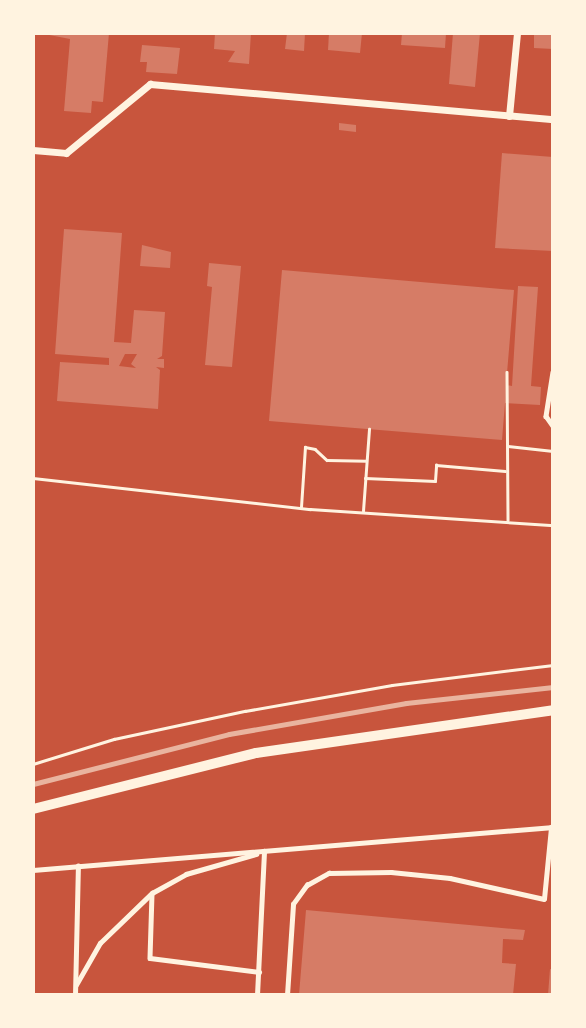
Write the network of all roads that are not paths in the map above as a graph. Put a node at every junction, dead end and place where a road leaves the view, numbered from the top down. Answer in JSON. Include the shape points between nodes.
{"nodes":[{"id":1,"x":517,"y":33,"type":"edge"},
{"id":2,"x":509,"y":116,"type":"junction"},
{"id":3,"x":553,"y":119,"type":"edge"},
{"id":4,"x":33,"y":150,"type":"edge"},
{"id":5,"x":553,"y":372,"type":"edge"},
{"id":6,"x":553,"y":426,"type":"edge"},
{"id":7,"x":553,"y":710,"type":"edge"},
{"id":8,"x":33,"y":809,"type":"edge"},
{"id":9,"x":552,"y":827,"type":"edge"},
{"id":10,"x":266,"y":851,"type":"junction"},
{"id":11,"x":78,"y":866,"type":"junction"},
{"id":12,"x":33,"y":870,"type":"edge"},
{"id":13,"x":152,"y":893,"type":"junction"},
{"id":14,"x":259,"y":972,"type":"junction"},
{"id":15,"x":76,"y":985,"type":"junction"},
{"id":16,"x":75,"y":995,"type":"edge"},
{"id":17,"x":257,"y":995,"type":"edge"},
{"id":18,"x":287,"y":995,"type":"edge"}],
"edges":[{"from":1,"to":2,"type":"street"},
{"from":2,"to":3,"type":"street"},
{"from":2,"to":4,"type":"street","via":[[150,84],[66,153]]},
{"from":5,"to":6,"type":"lane","via":[[546,416]]},
{"from":7,"to":8,"type":"street","via":[[256,753]]},
{"from":9,"to":10,"type":"lane"},
{"from":9,"to":18,"type":"lane","via":[[544,899],[450,878],[391,872],[328,873],[307,885],[293,904]]},
{"from":10,"to":11,"type":"lane"},
{"from":10,"to":13,"type":"lane","via":[[187,874]]},
{"from":10,"to":14,"type":"lane"},
{"from":11,"to":12,"type":"lane"},
{"from":11,"to":15,"type":"lane"},
{"from":13,"to":14,"type":"lane","via":[[150,958]]},
{"from":13,"to":15,"type":"lane","via":[[100,943]]},
{"from":14,"to":17,"type":"lane"},
{"from":15,"to":16,"type":"lane"}]}
